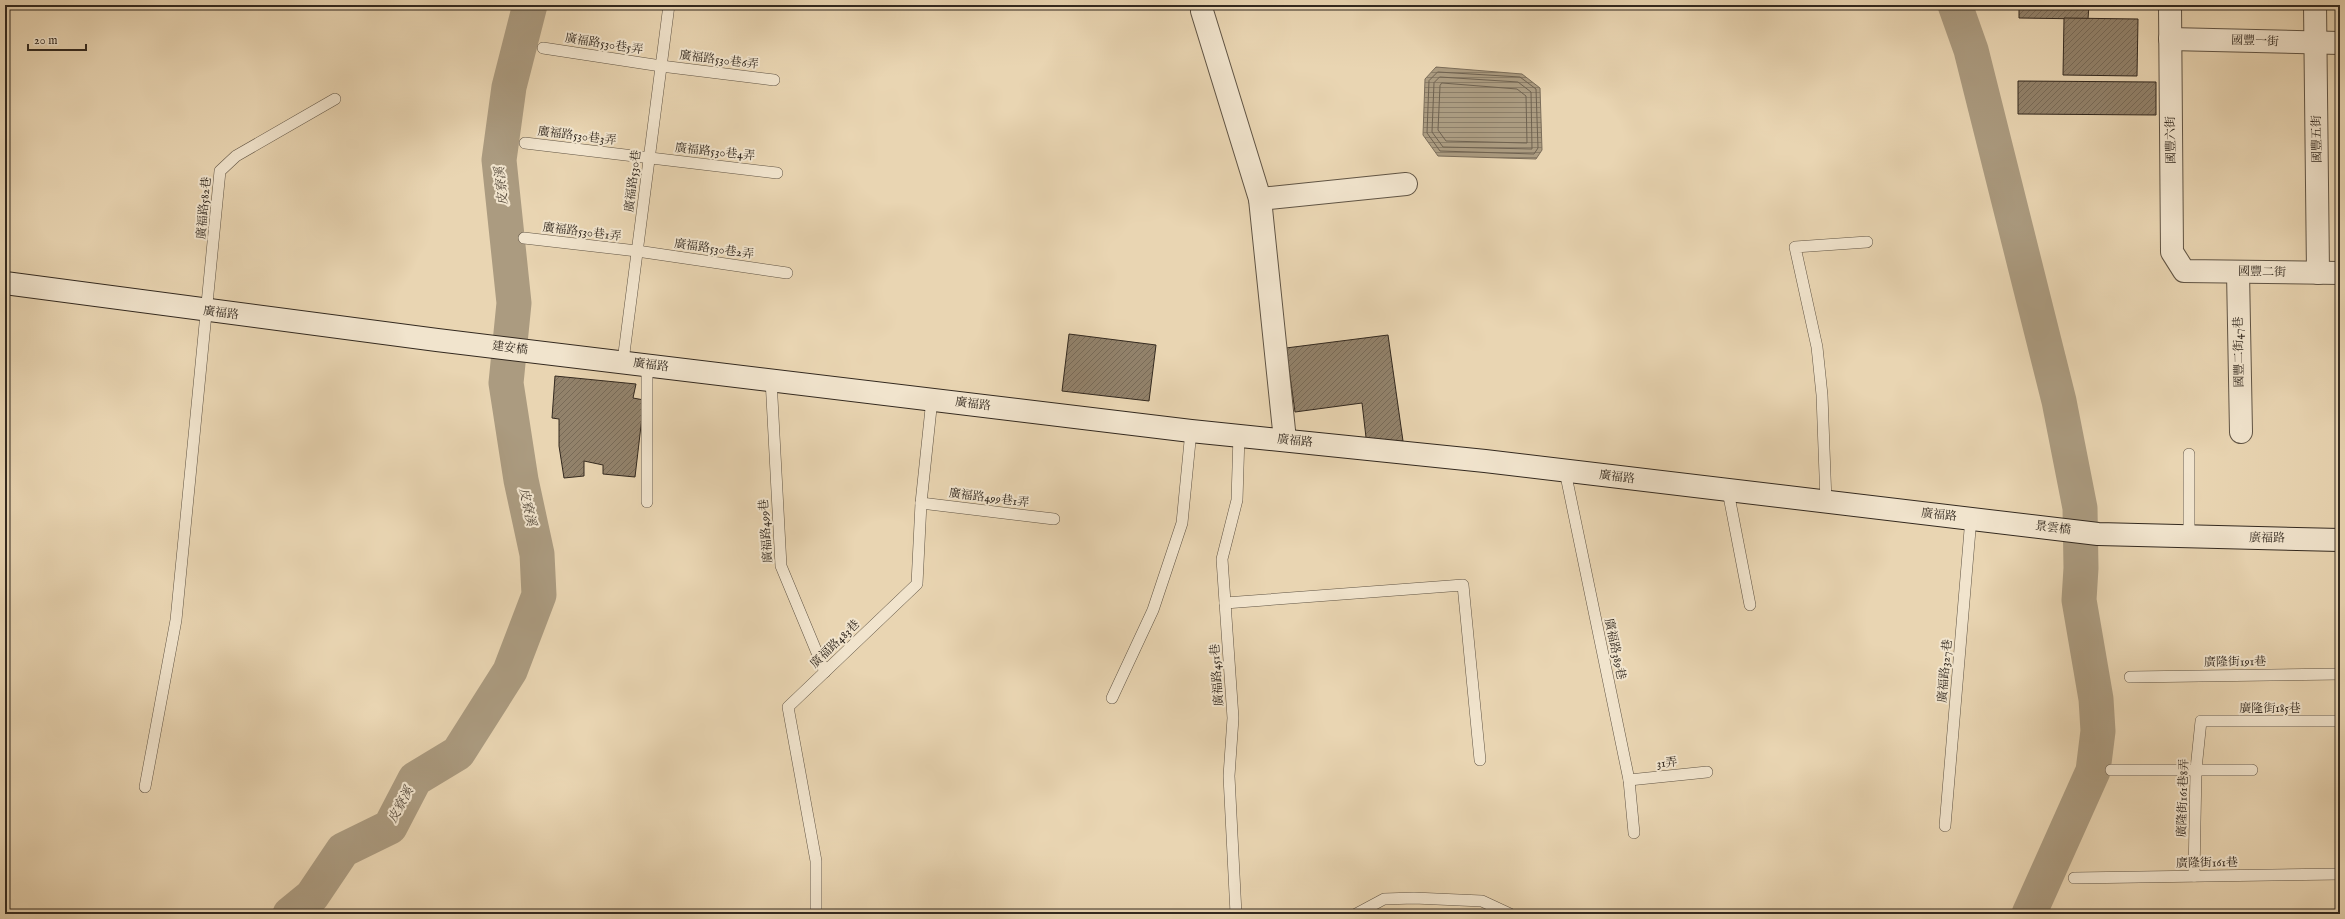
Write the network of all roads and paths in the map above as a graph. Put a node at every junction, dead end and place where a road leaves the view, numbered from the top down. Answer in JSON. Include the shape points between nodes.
{"nodes":[{"id":1,"x":669,"y":5,"type":"edge"},
{"id":2,"x":2170,"y":5,"type":"edge"},
{"id":3,"x":2315,"y":5,"type":"edge"},
{"id":4,"x":1202,"y":11,"type":"dead end"},
{"id":5,"x":2170,"y":39,"type":"junction"},
{"id":6,"x":2315,"y":42,"type":"junction"},
{"id":7,"x":2340,"y":43,"type":"edge"},
{"id":8,"x":543,"y":48,"type":"dead end"},
{"id":9,"x":661,"y":66,"type":"junction"},
{"id":10,"x":774,"y":80,"type":"dead end"},
{"id":11,"x":335,"y":99,"type":"dead end"},
{"id":12,"x":525,"y":143,"type":"dead end"},
{"id":13,"x":649,"y":158,"type":"junction"},
{"id":14,"x":777,"y":172,"type":"dead end"},
{"id":15,"x":1406,"y":184,"type":"dead end"},
{"id":16,"x":1260,"y":199,"type":"junction"},
{"id":17,"x":524,"y":238,"type":"dead end"},
{"id":18,"x":1867,"y":242,"type":"dead end"},
{"id":19,"x":637,"y":251,"type":"junction"},
{"id":20,"x":2184,"y":270,"type":"joint"},
{"id":21,"x":2238,"y":272,"type":"junction"},
{"id":22,"x":787,"y":273,"type":"dead end"},
{"id":23,"x":2318,"y":273,"type":"junction"},
{"id":24,"x":2340,"y":273,"type":"edge"},
{"id":25,"x":5,"y":283,"type":"edge"},
{"id":26,"x":208,"y":311,"type":"junction"},
{"id":27,"x":437,"y":340,"type":"joint"},
{"id":28,"x":582,"y":356,"type":"joint"},
{"id":29,"x":623,"y":361,"type":"junction"},
{"id":30,"x":647,"y":364,"type":"junction"},
{"id":31,"x":771,"y":379,"type":"junction"},
{"id":32,"x":932,"y":399,"type":"junction"},
{"id":33,"x":1191,"y":431,"type":"junction"},
{"id":34,"x":2241,"y":432,"type":"dead end"},
{"id":35,"x":1239,"y":435,"type":"junction"},
{"id":36,"x":1285,"y":440,"type":"junction"},
{"id":37,"x":2189,"y":454,"type":"dead end"},
{"id":38,"x":1565,"y":471,"type":"junction"},
{"id":39,"x":1728,"y":491,"type":"junction"},
{"id":40,"x":647,"y":502,"type":"dead end"},
{"id":41,"x":1826,"y":502,"type":"junction"},
{"id":42,"x":921,"y":503,"type":"junction"},
{"id":43,"x":1971,"y":518,"type":"junction"},
{"id":44,"x":1054,"y":519,"type":"dead end"},
{"id":45,"x":2008,"y":523,"type":"joint"},
{"id":46,"x":2098,"y":534,"type":"joint"},
{"id":47,"x":2189,"y":536,"type":"junction"},
{"id":48,"x":2340,"y":540,"type":"edge"},
{"id":49,"x":1225,"y":603,"type":"junction"},
{"id":50,"x":1750,"y":605,"type":"dead end"},
{"id":51,"x":825,"y":672,"type":"junction"},
{"id":52,"x":2340,"y":674,"type":"edge"},
{"id":53,"x":2130,"y":677,"type":"dead end"},
{"id":54,"x":1112,"y":698,"type":"dead end"},
{"id":55,"x":2201,"y":721,"type":"joint"},
{"id":56,"x":2340,"y":721,"type":"edge"},
{"id":57,"x":1480,"y":760,"type":"dead end"},
{"id":58,"x":2196,"y":769,"type":"junction"},
{"id":59,"x":2111,"y":770,"type":"dead end"},
{"id":60,"x":2252,"y":770,"type":"dead end"},
{"id":61,"x":1707,"y":772,"type":"dead end"},
{"id":62,"x":1629,"y":780,"type":"junction"},
{"id":63,"x":145,"y":787,"type":"dead end"},
{"id":64,"x":1945,"y":826,"type":"dead end"},
{"id":65,"x":1634,"y":833,"type":"dead end"},
{"id":66,"x":2340,"y":874,"type":"edge"},
{"id":67,"x":2194,"y":876,"type":"junction"},
{"id":68,"x":2074,"y":878,"type":"dead end"},
{"id":69,"x":816,"y":914,"type":"edge"},
{"id":70,"x":1236,"y":914,"type":"edge"},
{"id":71,"x":1356,"y":914,"type":"edge"},
{"id":72,"x":1510,"y":914,"type":"edge"}],
"edges":[{"from":1,"to":9,"type":"lane","name":"廣福路530巷"},
{"from":2,"to":5,"type":"street","name":"國豐六街"},
{"from":3,"to":6,"type":"street","name":"國豐五街"},
{"from":4,"to":16,"type":"street"},
{"from":5,"to":6,"type":"street","name":"國豐一街"},
{"from":5,"to":20,"type":"street","name":"國豐六街","via":[[2172,252]]},
{"from":6,"to":7,"type":"street","name":"國豐一街"},
{"from":6,"to":23,"type":"street","name":"國豐五街"},
{"from":8,"to":9,"type":"lane","name":"廣福路530巷5弄"},
{"from":9,"to":10,"type":"lane","name":"廣福路530巷6弄"},
{"from":9,"to":13,"type":"lane","name":"廣福路530巷"},
{"from":11,"to":26,"type":"lane","name":"廣福路582巷","via":[[236,156],[220,171]]},
{"from":12,"to":13,"type":"lane","name":"廣福路530巷3弄"},
{"from":13,"to":14,"type":"lane","name":"廣福路530巷4弄"},
{"from":13,"to":19,"type":"lane","name":"廣福路530巷"},
{"from":15,"to":16,"type":"street"},
{"from":16,"to":36,"type":"street"},
{"from":17,"to":19,"type":"lane","name":"廣福路530巷1弄"},
{"from":18,"to":41,"type":"lane","via":[[1795,247],[1817,347],[1822,395]]},
{"from":19,"to":22,"type":"lane","name":"廣福路530巷2弄"},
{"from":19,"to":29,"type":"lane","name":"廣福路530巷"},
{"from":20,"to":21,"type":"street","name":"國豐二街"},
{"from":21,"to":23,"type":"street","name":"國豐二街"},
{"from":21,"to":34,"type":"street","name":"國豐二街47巷"},
{"from":23,"to":24,"type":"street","name":"國豐二街"},
{"from":25,"to":26,"type":"street","name":"廣福路"},
{"from":26,"to":27,"type":"street","name":"廣福路"},
{"from":26,"to":63,"type":"lane","name":"廣福路582巷","via":[[176,620]]},
{"from":27,"to":28,"type":"street","name":"建安橋"},
{"from":28,"to":29,"type":"street","name":"廣福路"},
{"from":29,"to":30,"type":"street","name":"廣福路"},
{"from":30,"to":31,"type":"street","name":"廣福路"},
{"from":30,"to":40,"type":"lane"},
{"from":31,"to":32,"type":"street","name":"廣福路"},
{"from":31,"to":51,"type":"lane","name":"廣福路499巷","via":[[781,566]]},
{"from":32,"to":33,"type":"street","name":"廣福路"},
{"from":32,"to":42,"type":"lane","name":"廣福路483巷"},
{"from":33,"to":35,"type":"street","name":"廣福路"},
{"from":33,"to":54,"type":"lane","via":[[1182,523],[1153,610]]},
{"from":35,"to":36,"type":"street","name":"廣福路"},
{"from":35,"to":49,"type":"lane","name":"廣福路451巷","via":[[1237,500],[1222,559]]},
{"from":36,"to":38,"type":"street","name":"廣福路"},
{"from":37,"to":47,"type":"lane"},
{"from":38,"to":39,"type":"street","name":"廣福路"},
{"from":38,"to":62,"type":"lane","name":"廣福路389巷"},
{"from":39,"to":41,"type":"street","name":"廣福路"},
{"from":39,"to":50,"type":"lane"},
{"from":41,"to":43,"type":"street","name":"廣福路"},
{"from":42,"to":44,"type":"lane","name":"廣福路499巷1弄"},
{"from":42,"to":51,"type":"lane","name":"廣福路483巷","via":[[917,584]]},
{"from":43,"to":45,"type":"street","name":"廣福路"},
{"from":43,"to":64,"type":"lane","name":"廣福路327巷"},
{"from":45,"to":46,"type":"street","name":"景雲橋"},
{"from":46,"to":47,"type":"street","name":"廣福路"},
{"from":47,"to":48,"type":"street","name":"廣福路"},
{"from":49,"to":57,"type":"lane","via":[[1463,585]]},
{"from":49,"to":70,"type":"lane","name":"廣福路451巷","via":[[1233,718],[1229,776]]},
{"from":51,"to":69,"type":"lane","name":"廣福路483巷","via":[[788,707],[816,861]]},
{"from":52,"to":53,"type":"lane","name":"廣隆街191巷"},
{"from":55,"to":56,"type":"lane","name":"廣隆街185巷"},
{"from":55,"to":58,"type":"lane","name":"廣隆街161巷8弄"},
{"from":58,"to":59,"type":"lane"},
{"from":58,"to":60,"type":"lane"},
{"from":58,"to":67,"type":"lane","name":"廣隆街161巷8弄"},
{"from":61,"to":62,"type":"lane","name":"31弄"},
{"from":62,"to":65,"type":"lane","name":"廣福路389巷"},
{"from":66,"to":67,"type":"lane","name":"廣隆街161巷"},
{"from":67,"to":68,"type":"lane","name":"廣隆街161巷"},
{"from":71,"to":72,"type":"lane","via":[[1384,899],[1414,898],[1482,901]]}]}
